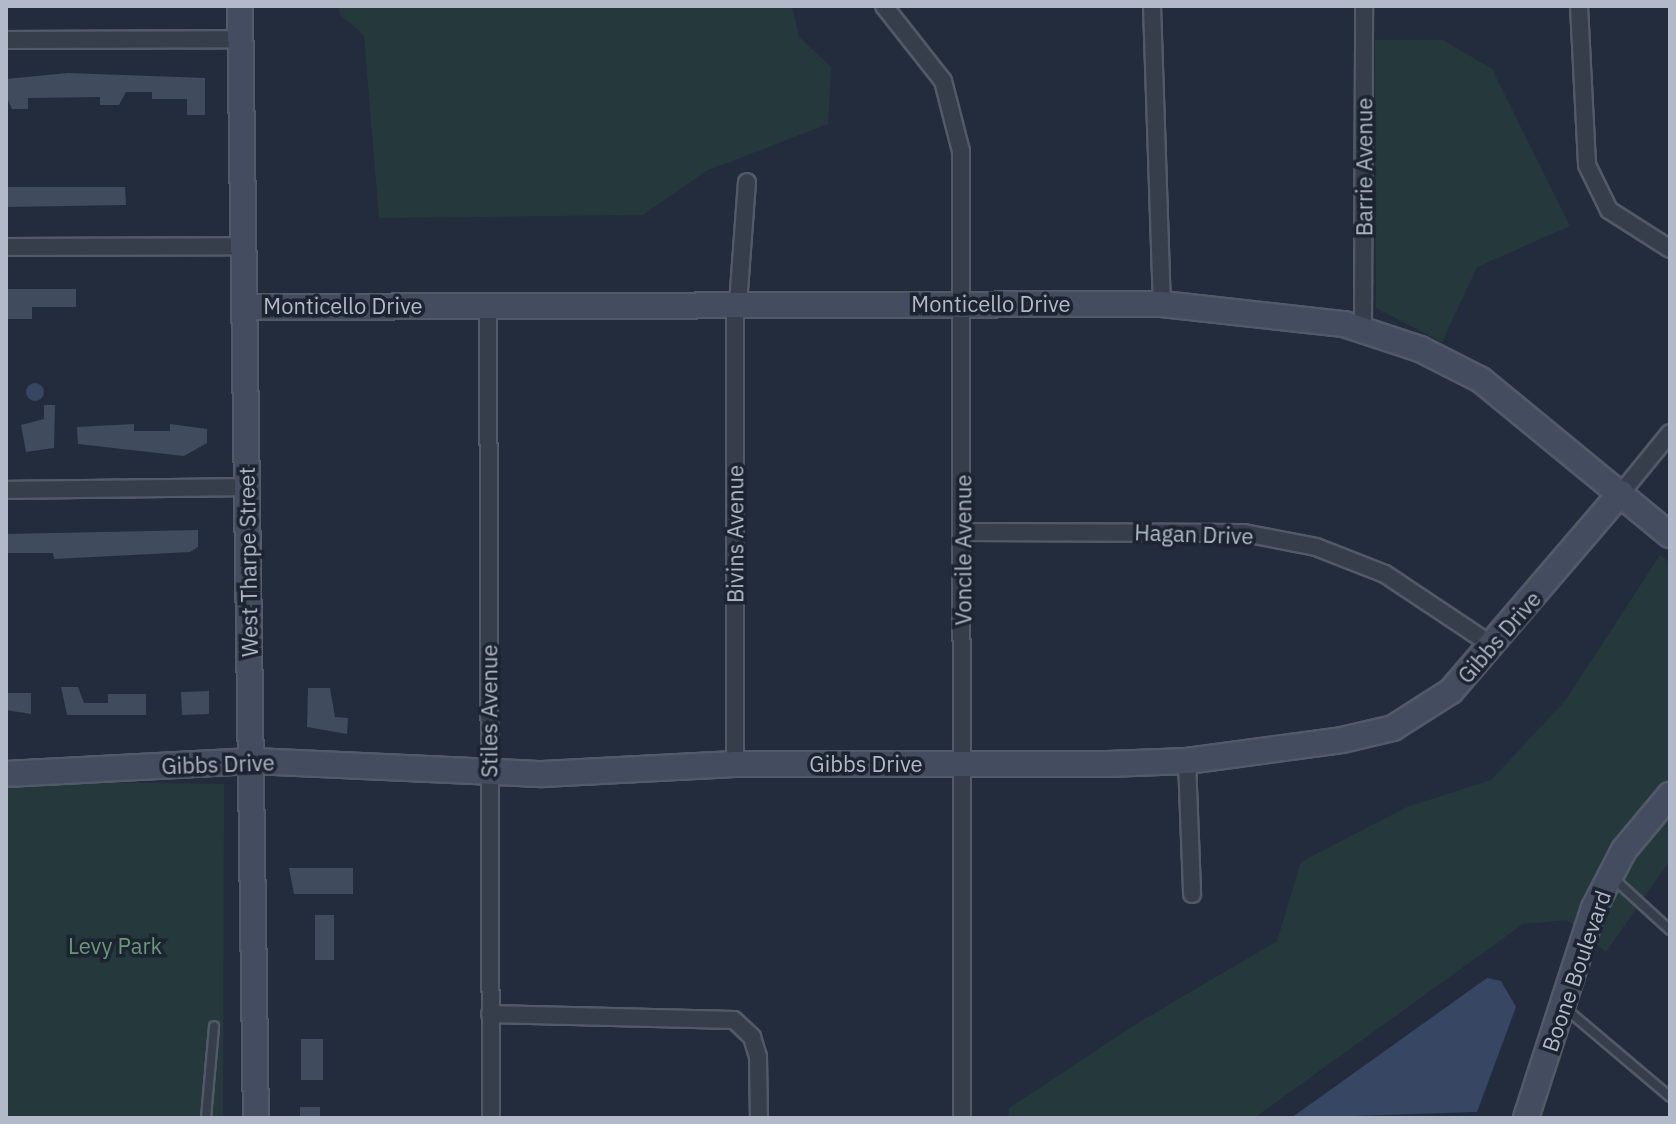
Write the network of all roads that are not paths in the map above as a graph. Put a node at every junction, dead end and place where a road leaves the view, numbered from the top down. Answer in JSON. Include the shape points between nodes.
{"nodes":[{"id":1,"x":240,"y":6,"type":"edge"},
{"id":2,"x":884,"y":6,"type":"edge"},
{"id":3,"x":1152,"y":6,"type":"edge"},
{"id":4,"x":1364,"y":6,"type":"edge"},
{"id":5,"x":1579,"y":6,"type":"edge"},
{"id":6,"x":241,"y":39,"type":"junction"},
{"id":7,"x":6,"y":40,"type":"edge"},
{"id":8,"x":747,"y":182,"type":"dead end"},
{"id":9,"x":243,"y":246,"type":"junction"},
{"id":10,"x":6,"y":247,"type":"edge"},
{"id":11,"x":1670,"y":249,"type":"edge"},
{"id":12,"x":961,"y":303,"type":"junction"},
{"id":13,"x":736,"y":304,"type":"junction"},
{"id":14,"x":1162,"y":304,"type":"junction"},
{"id":15,"x":488,"y":305,"type":"junction"},
{"id":16,"x":244,"y":307,"type":"junction"},
{"id":17,"x":1363,"y":329,"type":"junction"},
{"id":18,"x":1670,"y":433,"type":"edge"},
{"id":19,"x":246,"y":487,"type":"junction"},
{"id":20,"x":6,"y":490,"type":"edge"},
{"id":21,"x":1621,"y":493,"type":"junction"},
{"id":22,"x":963,"y":532,"type":"junction"},
{"id":23,"x":1670,"y":535,"type":"edge"},
{"id":24,"x":1493,"y":646,"type":"junction"},
{"id":25,"x":253,"y":761,"type":"junction"},
{"id":26,"x":1187,"y":761,"type":"junction"},
{"id":27,"x":735,"y":764,"type":"junction"},
{"id":28,"x":964,"y":764,"type":"junction"},
{"id":29,"x":489,"y":771,"type":"junction"},
{"id":30,"x":6,"y":774,"type":"edge"},
{"id":31,"x":1670,"y":795,"type":"edge"},
{"id":32,"x":1610,"y":874,"type":"junction"},
{"id":33,"x":1192,"y":894,"type":"dead end"},
{"id":34,"x":1670,"y":930,"type":"edge"},
{"id":35,"x":1562,"y":1006,"type":"junction"},
{"id":36,"x":490,"y":1014,"type":"junction"},
{"id":37,"x":214,"y":1026,"type":"dead end"},
{"id":38,"x":1670,"y":1097,"type":"edge"},
{"id":39,"x":206,"y":1118,"type":"edge"},
{"id":40,"x":256,"y":1118,"type":"edge"},
{"id":41,"x":491,"y":1118,"type":"edge"},
{"id":42,"x":759,"y":1118,"type":"edge"},
{"id":43,"x":962,"y":1118,"type":"edge"},
{"id":44,"x":1526,"y":1118,"type":"edge"}],
"edges":[{"from":1,"to":6,"type":"street","name":"West Tharpe Street"},
{"from":2,"to":12,"type":"street","name":"Voncile Avenue","via":[[928,56],[954,111],[961,151]]},
{"from":3,"to":14,"type":"street"},
{"from":4,"to":17,"type":"street","name":"Barrie Avenue"},
{"from":5,"to":11,"type":"street","via":[[1587,165],[1609,210]]},
{"from":6,"to":7,"type":"street"},
{"from":6,"to":9,"type":"street","name":"West Tharpe Street"},
{"from":8,"to":13,"type":"street","name":"Bivins Avenue"},
{"from":9,"to":10,"type":"street"},
{"from":9,"to":16,"type":"street","name":"West Tharpe Street"},
{"from":12,"to":13,"type":"street","name":"Monticello Drive"},
{"from":12,"to":14,"type":"street","name":"Monticello Drive"},
{"from":12,"to":22,"type":"street","name":"Voncile Avenue"},
{"from":13,"to":15,"type":"street","name":"Monticello Drive"},
{"from":13,"to":27,"type":"street","name":"Bivins Avenue"},
{"from":14,"to":17,"type":"street","name":"Monticello Drive"},
{"from":15,"to":16,"type":"street","name":"Monticello Drive"},
{"from":15,"to":29,"type":"street","name":"Stiles Avenue"},
{"from":16,"to":19,"type":"street","name":"West Tharpe Street"},
{"from":17,"to":21,"type":"street","name":"Monticello Drive","via":[[1481,380]]},
{"from":18,"to":21,"type":"street"},
{"from":19,"to":20,"type":"street"},
{"from":19,"to":25,"type":"street","name":"West Tharpe Street"},
{"from":21,"to":23,"type":"street","name":"Monticello Drive"},
{"from":21,"to":24,"type":"street","name":"Gibbs Drive"},
{"from":22,"to":24,"type":"street","name":"Hagan Drive","via":[[1244,533],[1316,547],[1385,574]]},
{"from":22,"to":28,"type":"street","name":"Voncile Avenue"},
{"from":24,"to":26,"type":"street","name":"Gibbs Drive","via":[[1451,691],[1393,728]]},
{"from":25,"to":29,"type":"street","name":"Gibbs Drive"},
{"from":25,"to":30,"type":"street","name":"Gibbs Drive"},
{"from":25,"to":40,"type":"street","name":"West Tharpe Street"},
{"from":26,"to":28,"type":"street","name":"Gibbs Drive"},
{"from":26,"to":33,"type":"street"},
{"from":27,"to":28,"type":"street","name":"Gibbs Drive"},
{"from":27,"to":29,"type":"street","name":"Gibbs Drive"},
{"from":28,"to":43,"type":"street","name":"Voncile Avenue"},
{"from":29,"to":36,"type":"street","name":"Stiles Avenue"},
{"from":31,"to":32,"type":"street","name":"Boone Boulevard"},
{"from":32,"to":34,"type":"lane"},
{"from":32,"to":35,"type":"street","name":"Boone Boulevard"},
{"from":35,"to":38,"type":"lane"},
{"from":35,"to":44,"type":"street","name":"Boone Boulevard"},
{"from":36,"to":41,"type":"street","name":"Stiles Avenue"},
{"from":36,"to":42,"type":"street","via":[[734,1020],[752,1037],[758,1057]]},
{"from":37,"to":39,"type":"lane"}]}
